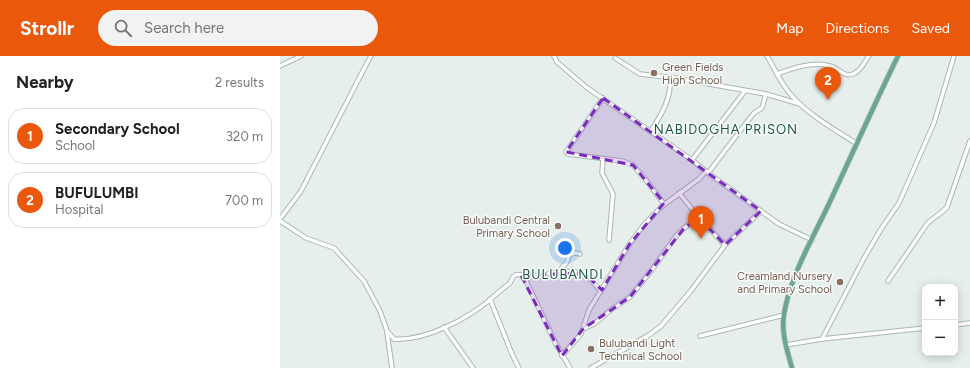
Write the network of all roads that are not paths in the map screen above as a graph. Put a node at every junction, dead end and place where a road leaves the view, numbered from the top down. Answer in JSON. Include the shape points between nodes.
{"nodes":[{"id":1,"x":299,"y":56,"type":"edge"},
{"id":2,"x":371,"y":56,"type":"edge"},
{"id":3,"x":554,"y":56,"type":"edge"},
{"id":4,"x":767,"y":56,"type":"edge"},
{"id":5,"x":869,"y":56,"type":"edge"},
{"id":6,"x":898,"y":56,"type":"edge"},
{"id":7,"x":954,"y":56,"type":"edge"},
{"id":8,"x":615,"y":58,"type":"dead end"},
{"id":9,"x":280,"y":66,"type":"edge"},
{"id":10,"x":778,"y":74,"type":"junction"},
{"id":11,"x":670,"y":78,"type":"junction"},
{"id":12,"x":745,"y":91,"type":"junction"},
{"id":13,"x":766,"y":94,"type":"junction"},
{"id":14,"x":603,"y":98,"type":"junction"},
{"id":15,"x":800,"y":104,"type":"junction"},
{"id":16,"x":651,"y":131,"type":"junction"},
{"id":17,"x":970,"y":141,"type":"edge"},
{"id":18,"x":857,"y":144,"type":"junction"},
{"id":19,"x":603,"y":160,"type":"junction"},
{"id":20,"x":692,"y":160,"type":"junction"},
{"id":21,"x":707,"y":172,"type":"junction"},
{"id":22,"x":679,"y":193,"type":"junction"},
{"id":23,"x":664,"y":204,"type":"junction"},
{"id":24,"x":761,"y":212,"type":"junction"},
{"id":25,"x":700,"y":219,"type":"junction"},
{"id":26,"x":280,"y":220,"type":"edge"},
{"id":27,"x":608,"y":240,"type":"dead end"},
{"id":28,"x":812,"y":240,"type":"junction"},
{"id":29,"x":725,"y":245,"type":"junction"},
{"id":30,"x":580,"y":254,"type":"dead end"},
{"id":31,"x":558,"y":272,"type":"junction"},
{"id":32,"x":521,"y":274,"type":"junction"},
{"id":33,"x":888,"y":281,"type":"dead end"},
{"id":34,"x":601,"y":291,"type":"junction"},
{"id":35,"x":490,"y":299,"type":"junction"},
{"id":36,"x":784,"y":315,"type":"junction"},
{"id":37,"x":970,"y":323,"type":"edge"},
{"id":38,"x":958,"y":325,"type":"edge"},
{"id":39,"x":444,"y":327,"type":"junction"},
{"id":40,"x":922,"y":328,"type":"edge"},
{"id":41,"x":583,"y":329,"type":"junction"},
{"id":42,"x":387,"y":331,"type":"junction"},
{"id":43,"x":700,"y":336,"type":"dead end"},
{"id":44,"x":822,"y":339,"type":"junction"},
{"id":45,"x":786,"y":345,"type":"junction"},
{"id":46,"x":562,"y":356,"type":"junction"},
{"id":47,"x":392,"y":368,"type":"edge"},
{"id":48,"x":473,"y":368,"type":"edge"},
{"id":49,"x":520,"y":368,"type":"edge"},
{"id":50,"x":570,"y":368,"type":"edge"},
{"id":51,"x":591,"y":368,"type":"edge"},
{"id":52,"x":792,"y":368,"type":"edge"}],
"edges":[{"from":1,"to":9,"type":"street"},
{"from":2,"to":26,"type":"street","via":[[301,191]]},
{"from":3,"to":14,"type":"street","via":[[571,74]]},
{"from":4,"to":10,"type":"street"},
{"from":5,"to":10,"type":"street","via":[[858,71],[848,75],[830,66],[821,65],[796,68]]},
{"from":6,"to":18,"type":"main road"},
{"from":7,"to":44,"type":"street","via":[[934,123],[899,203],[881,229]]},
{"from":8,"to":11,"type":"street","via":[[640,74]]},
{"from":10,"to":15,"type":"street","via":[[783,85]]},
{"from":11,"to":12,"type":"street"},
{"from":11,"to":16,"type":"street","via":[[667,102]]},
{"from":12,"to":13,"type":"street"},
{"from":12,"to":20,"type":"street"},
{"from":13,"to":15,"type":"street"},
{"from":13,"to":21,"type":"street","via":[[762,108],[754,113]]},
{"from":14,"to":16,"type":"street"},
{"from":14,"to":19,"type":"street","via":[[566,152]]},
{"from":15,"to":18,"type":"street"},
{"from":16,"to":20,"type":"street"},
{"from":17,"to":33,"type":"street","via":[[947,207],[927,224]]},
{"from":18,"to":28,"type":"main road"},
{"from":19,"to":23,"type":"street","via":[[622,161],[633,165]]},
{"from":19,"to":27,"type":"street","via":[[602,173],[613,194]]},
{"from":20,"to":21,"type":"street"},
{"from":21,"to":22,"type":"street"},
{"from":21,"to":24,"type":"street"},
{"from":22,"to":23,"type":"street"},
{"from":22,"to":25,"type":"street"},
{"from":23,"to":34,"type":"street","via":[[642,227]]},
{"from":24,"to":28,"type":"street"},
{"from":24,"to":29,"type":"street"},
{"from":25,"to":29,"type":"street"},
{"from":25,"to":41,"type":"street","via":[[685,227],[676,236],[630,297],[594,324]]},
{"from":26,"to":42,"type":"street","via":[[306,238],[334,248],[364,281]]},
{"from":28,"to":36,"type":"main road","via":[[795,277]]},
{"from":29,"to":51,"type":"street","via":[[661,326]]},
{"from":30,"to":31,"type":"street","via":[[569,255],[567,262]]},
{"from":31,"to":32,"type":"street","via":[[540,276]]},
{"from":31,"to":34,"type":"street","via":[[570,271],[586,275]]},
{"from":32,"to":35,"type":"street","via":[[513,277],[511,282]]},
{"from":32,"to":46,"type":"street"},
{"from":34,"to":41,"type":"street","via":[[589,310]]},
{"from":35,"to":39,"type":"street","via":[[467,316]]},
{"from":35,"to":49,"type":"street"},
{"from":36,"to":43,"type":"street"},
{"from":36,"to":45,"type":"main road"},
{"from":37,"to":38,"type":"street"},
{"from":39,"to":42,"type":"street","via":[[425,335],[400,339],[391,337]]},
{"from":39,"to":48,"type":"street"},
{"from":40,"to":44,"type":"street"},
{"from":41,"to":46,"type":"street"},
{"from":42,"to":47,"type":"street"},
{"from":44,"to":45,"type":"street"},
{"from":45,"to":52,"type":"main road"},
{"from":46,"to":50,"type":"street"}]}
